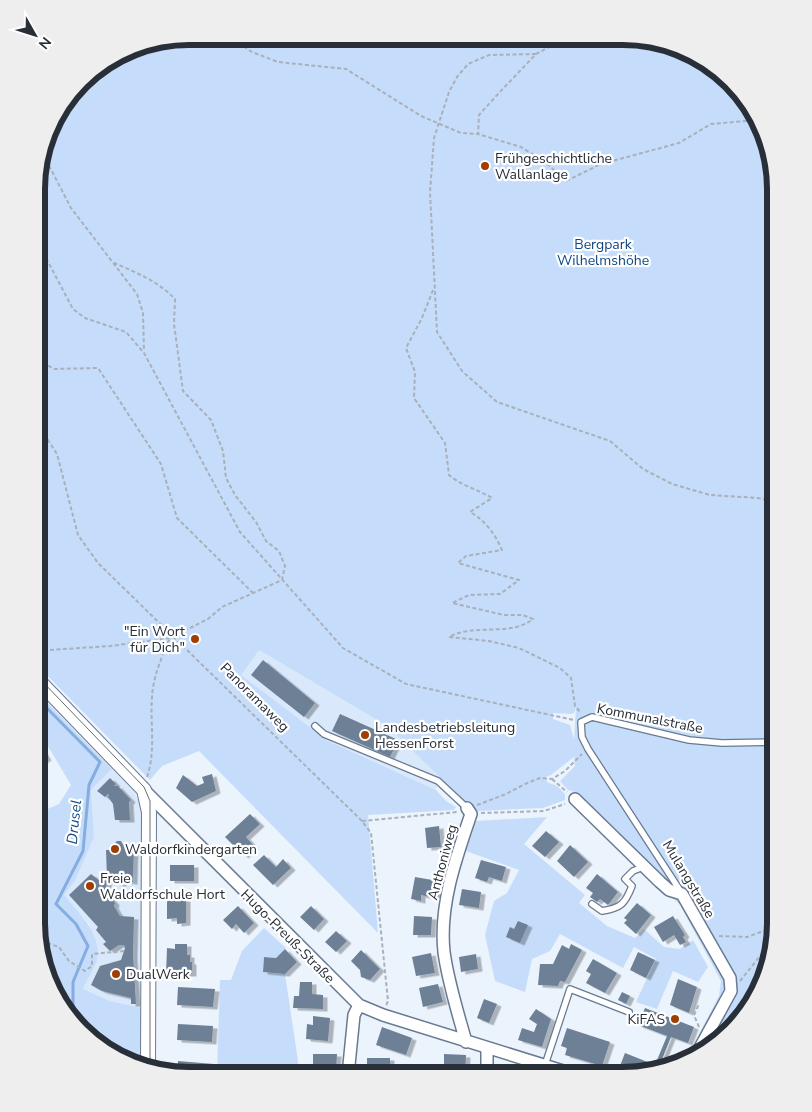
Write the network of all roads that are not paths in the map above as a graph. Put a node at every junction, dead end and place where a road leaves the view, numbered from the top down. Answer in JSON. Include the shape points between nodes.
{"nodes":[{"id":1,"x":45,"y":688,"type":"edge"},
{"id":2,"x":583,"y":720,"type":"joint"},
{"id":3,"x":315,"y":726,"type":"dead end"},
{"id":4,"x":767,"y":742,"type":"edge"},
{"id":5,"x":144,"y":790,"type":"junction"},
{"id":6,"x":575,"y":799,"type":"road end"},
{"id":7,"x":473,"y":812,"type":"joint"},
{"id":8,"x":644,"y":867,"type":"junction"},
{"id":9,"x":682,"y":894,"type":"junction"},
{"id":10,"x":592,"y":904,"type":"dead end"},
{"id":11,"x":359,"y":1005,"type":"junction"},
{"id":12,"x":629,"y":1012,"type":"dead end"},
{"id":13,"x":466,"y":1042,"type":"junction"},
{"id":14,"x":702,"y":1043,"type":"edge"},
{"id":15,"x":487,"y":1048,"type":"junction"},
{"id":16,"x":148,"y":1061,"type":"edge"},
{"id":17,"x":546,"y":1065,"type":"junction"},
{"id":18,"x":349,"y":1067,"type":"edge"},
{"id":19,"x":487,"y":1067,"type":"edge"},
{"id":20,"x":552,"y":1067,"type":"edge"}],
"edges":[{"from":1,"to":5,"type":"street","name":"Hugo-Preuß-Straße"},
{"from":2,"to":4,"type":"lane","name":"Kommunalstraße","via":[[592,717],[689,740]]},
{"from":2,"to":9,"type":"lane","name":"Mulangstraße","via":[[582,737],[588,749]]},
{"from":3,"to":7,"type":"lane","via":[[324,734],[438,781]]},
{"from":5,"to":11,"type":"street","name":"Hugo-Preuß-Straße"},
{"from":5,"to":16,"type":"street","via":[[149,812]]},
{"from":6,"to":8,"type":"street"},
{"from":7,"to":13,"type":"street","name":"Anthoniweg","via":[[456,857],[445,907],[444,952]]},
{"from":8,"to":9,"type":"street","via":[[669,890]]},
{"from":8,"to":10,"type":"lane","via":[[625,879],[632,886],[618,908],[602,911]]},
{"from":9,"to":14,"type":"street","name":"Mulangstraße","via":[[730,978],[732,987]]},
{"from":11,"to":13,"type":"street","name":"Hugo-Preuß-Straße"},
{"from":11,"to":18,"type":"street","via":[[354,1015]]},
{"from":12,"to":17,"type":"lane","via":[[570,989]]},
{"from":13,"to":15,"type":"street","name":"Hugo-Preuß-Straße"},
{"from":15,"to":17,"type":"street","name":"Hugo-Preuß-Straße"},
{"from":15,"to":19,"type":"street"},
{"from":17,"to":20,"type":"street","name":"Hugo-Preuß-Straße"}]}
